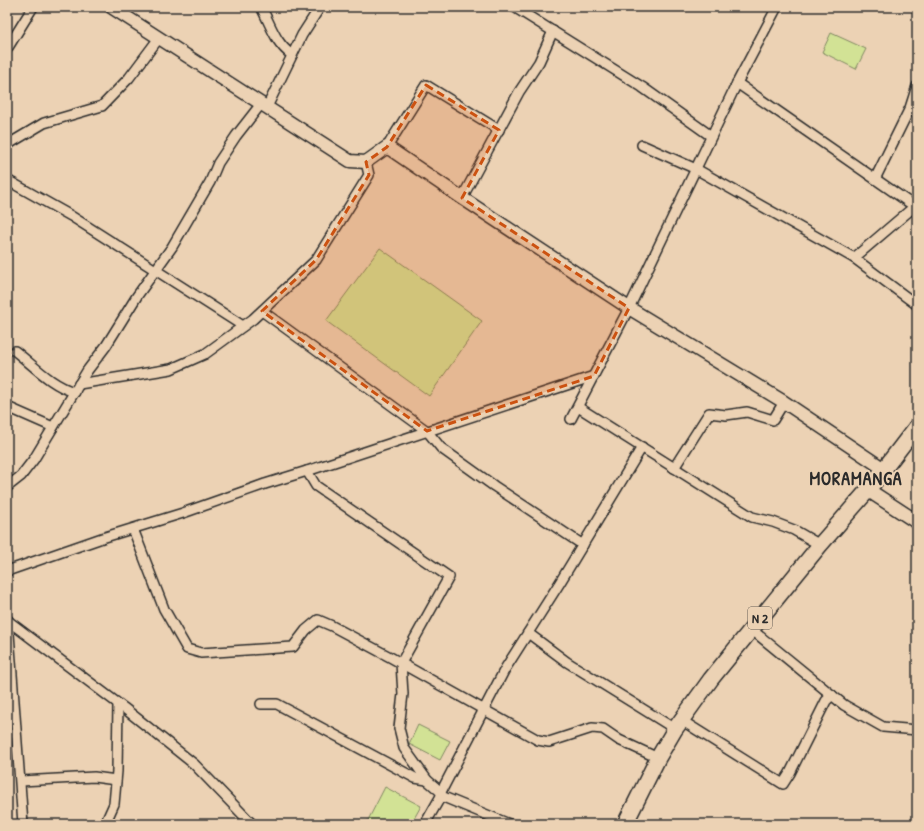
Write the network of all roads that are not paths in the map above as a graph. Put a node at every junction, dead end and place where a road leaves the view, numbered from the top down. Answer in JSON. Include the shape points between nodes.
{"nodes":[{"id":1,"x":33,"y":7,"type":"edge"},
{"id":2,"x":110,"y":7,"type":"edge"},
{"id":3,"x":261,"y":7,"type":"edge"},
{"id":4,"x":320,"y":7,"type":"edge"},
{"id":5,"x":514,"y":7,"type":"edge"},
{"id":6,"x":777,"y":7,"type":"edge"},
{"id":7,"x":126,"y":11,"type":"edge"},
{"id":8,"x":552,"y":31,"type":"junction"},
{"id":9,"x":159,"y":38,"type":"junction"},
{"id":10,"x":7,"y":49,"type":"edge"},
{"id":11,"x":292,"y":55,"type":"junction"},
{"id":12,"x":737,"y":83,"type":"junction"},
{"id":13,"x":917,"y":86,"type":"edge"},
{"id":14,"x":264,"y":106,"type":"junction"},
{"id":15,"x":913,"y":110,"type":"edge"},
{"id":16,"x":499,"y":130,"type":"junction"},
{"id":17,"x":711,"y":136,"type":"junction"},
{"id":18,"x":7,"y":145,"type":"edge"},
{"id":19,"x":642,"y":145,"type":"dead end"},
{"id":20,"x":387,"y":147,"type":"junction"},
{"id":21,"x":366,"y":162,"type":"junction"},
{"id":22,"x":696,"y":168,"type":"junction"},
{"id":23,"x":875,"y":179,"type":"junction"},
{"id":24,"x":7,"y":180,"type":"edge"},
{"id":25,"x":462,"y":198,"type":"junction"},
{"id":26,"x":916,"y":207,"type":"edge"},
{"id":27,"x":854,"y":258,"type":"junction"},
{"id":28,"x":156,"y":270,"type":"junction"},
{"id":29,"x":917,"y":305,"type":"edge"},
{"id":30,"x":629,"y":308,"type":"junction"},
{"id":31,"x":262,"y":311,"type":"junction"},
{"id":32,"x":243,"y":326,"type":"junction"},
{"id":33,"x":15,"y":351,"type":"dead end"},
{"id":34,"x":594,"y":376,"type":"junction"},
{"id":35,"x":77,"y":388,"type":"junction"},
{"id":36,"x":784,"y":402,"type":"junction"},
{"id":37,"x":578,"y":407,"type":"junction"},
{"id":38,"x":7,"y":408,"type":"edge"},
{"id":39,"x":571,"y":419,"type":"dead end"},
{"id":40,"x":917,"y":426,"type":"edge"},
{"id":41,"x":53,"y":427,"type":"junction"},
{"id":42,"x":427,"y":431,"type":"junction"},
{"id":43,"x":642,"y":447,"type":"junction"},
{"id":44,"x":674,"y":468,"type":"junction"},
{"id":45,"x":884,"y":469,"type":"junction"},
{"id":46,"x":307,"y":471,"type":"junction"},
{"id":47,"x":7,"y":487,"type":"edge"},
{"id":48,"x":868,"y":490,"type":"junction"},
{"id":49,"x":917,"y":522,"type":"edge"},
{"id":50,"x":133,"y":529,"type":"junction"},
{"id":51,"x":583,"y":545,"type":"junction"},
{"id":52,"x":820,"y":545,"type":"junction"},
{"id":53,"x":7,"y":571,"type":"edge"},
{"id":54,"x":8,"y":620,"type":"edge"},
{"id":55,"x":751,"y":629,"type":"junction"},
{"id":56,"x":528,"y":633,"type":"junction"},
{"id":57,"x":401,"y":663,"type":"junction"},
{"id":58,"x":832,"y":695,"type":"junction"},
{"id":59,"x":118,"y":704,"type":"junction"},
{"id":60,"x":261,"y":704,"type":"dead end"},
{"id":61,"x":484,"y":710,"type":"junction"},
{"id":62,"x":678,"y":725,"type":"junction"},
{"id":63,"x":917,"y":730,"type":"edge"},
{"id":64,"x":658,"y":758,"type":"junction"},
{"id":65,"x":116,"y":780,"type":"junction"},
{"id":66,"x":427,"y":780,"type":"junction"},
{"id":67,"x":21,"y":781,"type":"junction"},
{"id":68,"x":441,"y":794,"type":"junction"},
{"id":69,"x":24,"y":824,"type":"edge"},
{"id":70,"x":105,"y":824,"type":"edge"},
{"id":71,"x":252,"y":824,"type":"edge"},
{"id":72,"x":425,"y":824,"type":"edge"},
{"id":73,"x":509,"y":824,"type":"edge"},
{"id":74,"x":625,"y":824,"type":"edge"}],
"edges":[{"from":1,"to":10,"type":"street"},
{"from":2,"to":7,"type":"street"},
{"from":3,"to":11,"type":"street","via":[[275,38]]},
{"from":4,"to":11,"type":"street"},
{"from":5,"to":8,"type":"street"},
{"from":6,"to":12,"type":"street"},
{"from":7,"to":9,"type":"street"},
{"from":8,"to":16,"type":"street","via":[[539,62],[519,92]]},
{"from":8,"to":17,"type":"street","via":[[642,87]]},
{"from":9,"to":14,"type":"street"},
{"from":9,"to":18,"type":"street","via":[[130,78],[102,106],[44,123]]},
{"from":11,"to":14,"type":"street"},
{"from":12,"to":17,"type":"street"},
{"from":12,"to":23,"type":"street"},
{"from":13,"to":15,"type":"street"},
{"from":14,"to":21,"type":"street","via":[[350,161]]},
{"from":14,"to":28,"type":"street","via":[[236,136],[218,162],[210,182]]},
{"from":15,"to":23,"type":"street"},
{"from":16,"to":20,"type":"street","via":[[426,85]]},
{"from":16,"to":25,"type":"street"},
{"from":17,"to":22,"type":"street"},
{"from":19,"to":22,"type":"street"},
{"from":20,"to":21,"type":"street"},
{"from":20,"to":25,"type":"street"},
{"from":21,"to":31,"type":"street","via":[[369,175],[316,260]]},
{"from":22,"to":27,"type":"street"},
{"from":22,"to":30,"type":"street"},
{"from":23,"to":26,"type":"street"},
{"from":24,"to":28,"type":"street","via":[[71,216]]},
{"from":25,"to":30,"type":"street"},
{"from":26,"to":27,"type":"street"},
{"from":27,"to":29,"type":"street"},
{"from":28,"to":32,"type":"street"},
{"from":28,"to":35,"type":"street"},
{"from":30,"to":34,"type":"street"},
{"from":30,"to":36,"type":"street"},
{"from":31,"to":32,"type":"street"},
{"from":31,"to":42,"type":"street"},
{"from":32,"to":35,"type":"street","via":[[205,354],[171,369]]},
{"from":33,"to":35,"type":"street","via":[[66,390]]},
{"from":34,"to":37,"type":"street"},
{"from":34,"to":42,"type":"street"},
{"from":35,"to":41,"type":"street"},
{"from":36,"to":44,"type":"street","via":[[774,420],[747,412],[726,415],[709,413]]},
{"from":36,"to":45,"type":"street"},
{"from":37,"to":39,"type":"street"},
{"from":37,"to":43,"type":"street"},
{"from":38,"to":41,"type":"street"},
{"from":40,"to":45,"type":"main road","number":"N 2"},
{"from":41,"to":47,"type":"street","via":[[21,476]]},
{"from":42,"to":46,"type":"street"},
{"from":42,"to":51,"type":"street","via":[[441,448]]},
{"from":43,"to":44,"type":"street"},
{"from":43,"to":51,"type":"street"},
{"from":44,"to":52,"type":"street","via":[[752,517],[794,530]]},
{"from":45,"to":48,"type":"main road","number":"N 2"},
{"from":46,"to":50,"type":"street"},
{"from":46,"to":57,"type":"street","via":[[316,486],[450,577]]},
{"from":48,"to":49,"type":"main road"},
{"from":48,"to":52,"type":"main road","number":"N 2"},
{"from":50,"to":53,"type":"street"},
{"from":50,"to":57,"type":"street","via":[[164,609],[187,649],[200,653],[293,648],[306,630],[318,620]]},
{"from":51,"to":56,"type":"street"},
{"from":52,"to":55,"type":"main road","number":"N 2"},
{"from":54,"to":59,"type":"street"},
{"from":54,"to":67,"type":"street"},
{"from":55,"to":58,"type":"street"},
{"from":55,"to":62,"type":"main road","number":"N 2","via":[[711,678]]},
{"from":56,"to":61,"type":"street","via":[[505,669]]},
{"from":56,"to":62,"type":"street","via":[[566,662]]},
{"from":57,"to":61,"type":"street"},
{"from":57,"to":66,"type":"street","via":[[403,694],[399,728],[404,748]]},
{"from":58,"to":62,"type":"street","via":[[826,701],[783,784]]},
{"from":58,"to":63,"type":"street","via":[[844,705],[883,727]]},
{"from":59,"to":65,"type":"street"},
{"from":59,"to":71,"type":"street","via":[[194,764]]},
{"from":60,"to":66,"type":"street","via":[[277,704],[415,778]]},
{"from":61,"to":64,"type":"street","via":[[538,740],[549,742],[592,728],[603,729],[619,740]]},
{"from":61,"to":68,"type":"street"},
{"from":62,"to":64,"type":"main road","number":"N 2"},
{"from":64,"to":74,"type":"main road","number":"N 2"},
{"from":65,"to":67,"type":"street","via":[[94,777]]},
{"from":65,"to":70,"type":"street","via":[[114,804]]},
{"from":66,"to":68,"type":"street"},
{"from":67,"to":69,"type":"street"},
{"from":68,"to":72,"type":"street"},
{"from":68,"to":73,"type":"street"}]}
